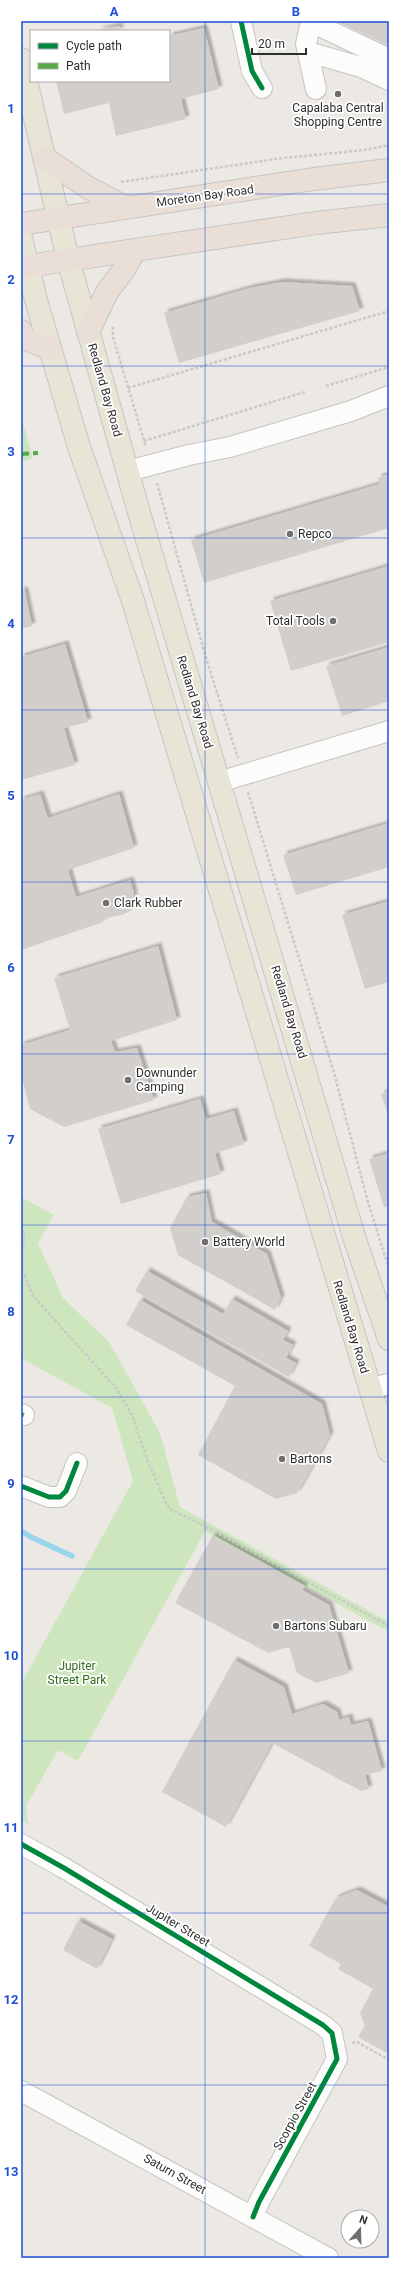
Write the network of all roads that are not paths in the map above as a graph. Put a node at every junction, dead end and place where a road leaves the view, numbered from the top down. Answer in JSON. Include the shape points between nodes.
{"nodes":[{"id":1,"x":241,"y":21,"type":"edge"},
{"id":2,"x":311,"y":22,"type":"edge"},
{"id":3,"x":308,"y":52,"type":"junction"},
{"id":4,"x":21,"y":59,"type":"edge"},
{"id":5,"x":389,"y":59,"type":"edge"},
{"id":6,"x":389,"y":80,"type":"edge"},
{"id":7,"x":262,"y":88,"type":"dead end"},
{"id":8,"x":316,"y":89,"type":"dead end"},
{"id":9,"x":45,"y":158,"type":"junction"},
{"id":10,"x":389,"y":170,"type":"edge"},
{"id":11,"x":125,"y":207,"type":"junction"},
{"id":12,"x":389,"y":215,"type":"edge"},
{"id":13,"x":58,"y":219,"type":"junction"},
{"id":14,"x":21,"y":224,"type":"edge"},
{"id":15,"x":21,"y":238,"type":"edge"},
{"id":16,"x":135,"y":250,"type":"junction"},
{"id":17,"x":68,"y":260,"type":"junction"},
{"id":18,"x":25,"y":266,"type":"edge"},
{"id":19,"x":21,"y":332,"type":"edge"},
{"id":20,"x":88,"y":332,"type":"junction"},
{"id":21,"x":50,"y":349,"type":"junction"},
{"id":22,"x":389,"y":396,"type":"edge"},
{"id":23,"x":128,"y":471,"type":"junction"},
{"id":24,"x":389,"y":731,"type":"edge"},
{"id":25,"x":219,"y":782,"type":"junction"},
{"id":26,"x":190,"y":791,"type":"junction"},
{"id":27,"x":389,"y":1339,"type":"edge"},
{"id":28,"x":379,"y":1386,"type":"edge"},
{"id":29,"x":389,"y":1451,"type":"edge"},
{"id":30,"x":77,"y":1463,"type":"dead end"},
{"id":31,"x":21,"y":1486,"type":"edge"},
{"id":32,"x":21,"y":1844,"type":"edge"},
{"id":33,"x":323,"y":2025,"type":"joint"},
{"id":34,"x":21,"y":2091,"type":"edge"},
{"id":35,"x":253,"y":2217,"type":"junction"},
{"id":36,"x":328,"y":2258,"type":"edge"}],
"edges":[{"from":1,"to":7,"type":"street","via":[[252,71]]},
{"from":2,"to":3,"type":"street","via":[[306,44]]},
{"from":2,"to":5,"type":"street"},
{"from":3,"to":6,"type":"street","via":[[360,67]]},
{"from":3,"to":8,"type":"street"},
{"from":4,"to":9,"type":"main road","name":"Redland Bay Road"},
{"from":9,"to":11,"type":"highway","via":[[93,190]]},
{"from":9,"to":13,"type":"main road","name":"Redland Bay Road"},
{"from":10,"to":11,"type":"highway","name":"Moreton Bay Road"},
{"from":11,"to":13,"type":"highway","name":"Moreton Bay Road"},
{"from":12,"to":16,"type":"highway"},
{"from":13,"to":14,"type":"highway","name":"Moreton Bay Road"},
{"from":13,"to":17,"type":"main road","name":"Redland Bay Road"},
{"from":15,"to":18,"type":"main road","name":"Redland Bay Road"},
{"from":16,"to":17,"type":"highway"},
{"from":16,"to":20,"type":"highway","via":[[107,292]]},
{"from":17,"to":18,"type":"highway"},
{"from":17,"to":20,"type":"main road","name":"Redland Bay Road"},
{"from":18,"to":21,"type":"main road","name":"Redland Bay Road"},
{"from":19,"to":21,"type":"highway","via":[[24,338]]},
{"from":20,"to":23,"type":"main road","name":"Redland Bay Road"},
{"from":21,"to":26,"type":"main road","name":"Redland Bay Road","via":[[79,447],[133,600]]},
{"from":22,"to":23,"type":"street","via":[[351,411],[230,447]]},
{"from":23,"to":25,"type":"main road","name":"Redland Bay Road"},
{"from":24,"to":25,"type":"street"},
{"from":25,"to":26,"type":"main road"},
{"from":25,"to":27,"type":"main road","name":"Redland Bay Road","via":[[356,1240]]},
{"from":26,"to":28,"type":"main road","name":"Redland Bay Road"},
{"from":28,"to":29,"type":"main road","name":"Redland Bay Road"},
{"from":30,"to":31,"type":"street","via":[[66,1491],[60,1497],[49,1496]]},
{"from":32,"to":33,"type":"street","name":"Jupiter Street"},
{"from":33,"to":35,"type":"street","name":"Scorpio Street","via":[[332,2033],[337,2059],[258,2202]]},
{"from":34,"to":35,"type":"street","name":"Saturn Street"},
{"from":35,"to":36,"type":"street","name":"Saturn Street"}]}
